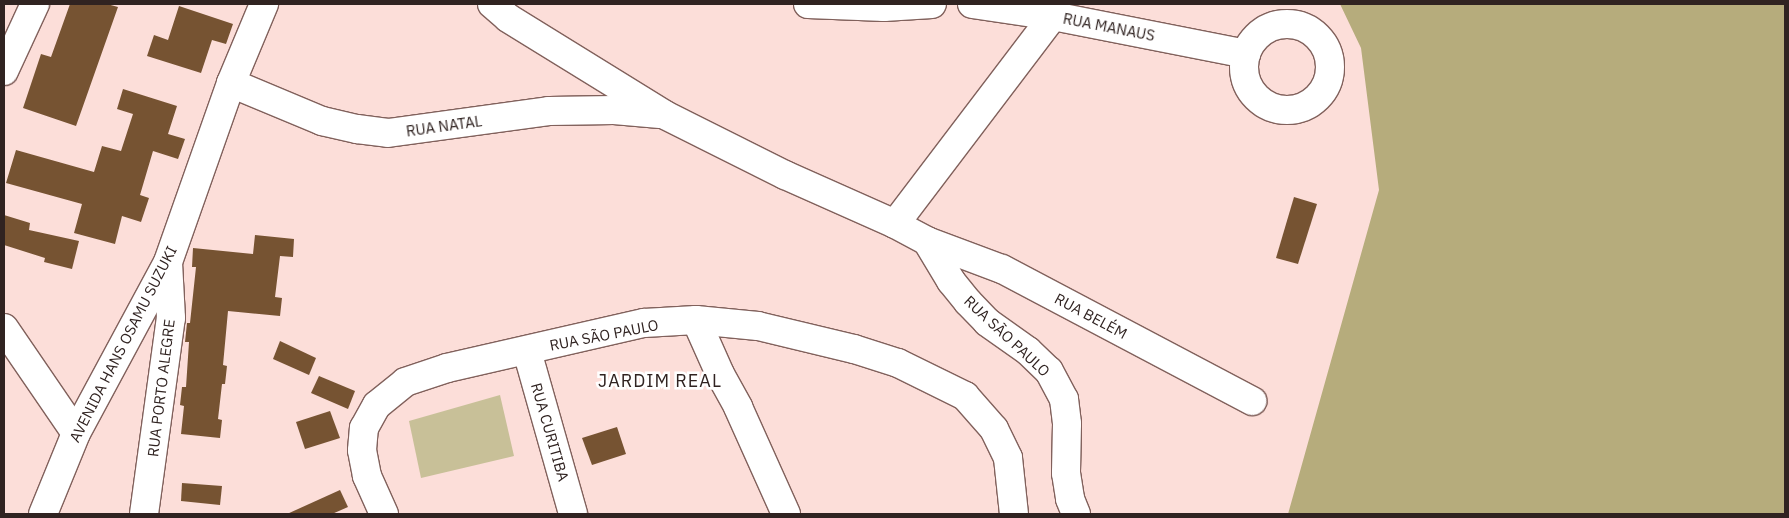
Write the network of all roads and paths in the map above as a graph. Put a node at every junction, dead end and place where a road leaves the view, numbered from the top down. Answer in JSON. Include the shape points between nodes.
{"nodes":[{"id":1,"x":35,"y":4,"type":"edge"},
{"id":2,"x":264,"y":4,"type":"edge"},
{"id":3,"x":492,"y":4,"type":"edge"},
{"id":4,"x":808,"y":4,"type":"edge"},
{"id":5,"x":932,"y":4,"type":"edge"},
{"id":6,"x":972,"y":4,"type":"edge"},
{"id":7,"x":1053,"y":16,"type":"junction"},
{"id":8,"x":1246,"y":54,"type":"dead end"},
{"id":9,"x":4,"y":71,"type":"edge"},
{"id":10,"x":231,"y":83,"type":"junction"},
{"id":11,"x":665,"y":115,"type":"junction"},
{"id":12,"x":895,"y":224,"type":"junction"},
{"id":13,"x":927,"y":241,"type":"junction"},
{"id":14,"x":168,"y":262,"type":"junction"},
{"id":15,"x":696,"y":320,"type":"junction"},
{"id":16,"x":4,"y":328,"type":"edge"},
{"id":17,"x":527,"y":351,"type":"junction"},
{"id":18,"x":1252,"y":401,"type":"dead end"},
{"id":19,"x":76,"y":433,"type":"junction"},
{"id":20,"x":43,"y":514,"type":"edge"},
{"id":21,"x":144,"y":514,"type":"edge"},
{"id":22,"x":384,"y":514,"type":"edge"},
{"id":23,"x":573,"y":514,"type":"edge"},
{"id":24,"x":786,"y":514,"type":"edge"},
{"id":25,"x":1014,"y":514,"type":"edge"},
{"id":26,"x":1076,"y":514,"type":"edge"}],
"edges":[{"from":1,"to":9,"type":"street"},
{"from":2,"to":10,"type":"street","name":"AVENIDA HANS OSAMU SUZUKI"},
{"from":3,"to":11,"type":"street","via":[[508,18]]},
{"from":4,"to":5,"type":"street","via":[[884,8]]},
{"from":6,"to":7,"type":"street","name":"RUA MANAUS"},
{"from":7,"to":8,"type":"street","name":"RUA MANAUS"},
{"from":7,"to":12,"type":"street"},
{"from":10,"to":11,"type":"street","name":"RUA NATAL","via":[[322,121],[357,130],[388,133],[549,111],[614,110]]},
{"from":10,"to":14,"type":"street","name":"AVENIDA HANS OSAMU SUZUKI"},
{"from":11,"to":12,"type":"street","via":[[785,176]]},
{"from":12,"to":13,"type":"street"},
{"from":13,"to":18,"type":"street","name":"RUA BELÉM","via":[[1002,269]]},
{"from":13,"to":26,"type":"street","name":"RUA SÃO PAULO","via":[[968,302],[987,322],[1028,351],[1049,371],[1064,399],[1066,473]]},
{"from":14,"to":19,"type":"street","name":"AVENIDA HANS OSAMU SUZUKI"},
{"from":14,"to":21,"type":"street","name":"RUA PORTO ALEGRE","via":[[170,318]]},
{"from":15,"to":17,"type":"street","name":"RUA SÃO PAULO","via":[[644,323]]},
{"from":15,"to":24,"type":"street"},
{"from":15,"to":25,"type":"street","name":"RUA SÃO PAULO","via":[[758,326],[854,349],[898,363],[965,396],[994,429],[1008,458]]},
{"from":16,"to":19,"type":"street"},
{"from":17,"to":22,"type":"street","name":"RUA SÃO PAULO","via":[[447,368],[405,382],[377,405],[364,428],[362,450],[367,476]]},
{"from":17,"to":23,"type":"street","name":"RUA CURITIBA"},
{"from":19,"to":20,"type":"street","name":"AVENIDA HANS OSAMU SUZUKI"}]}
